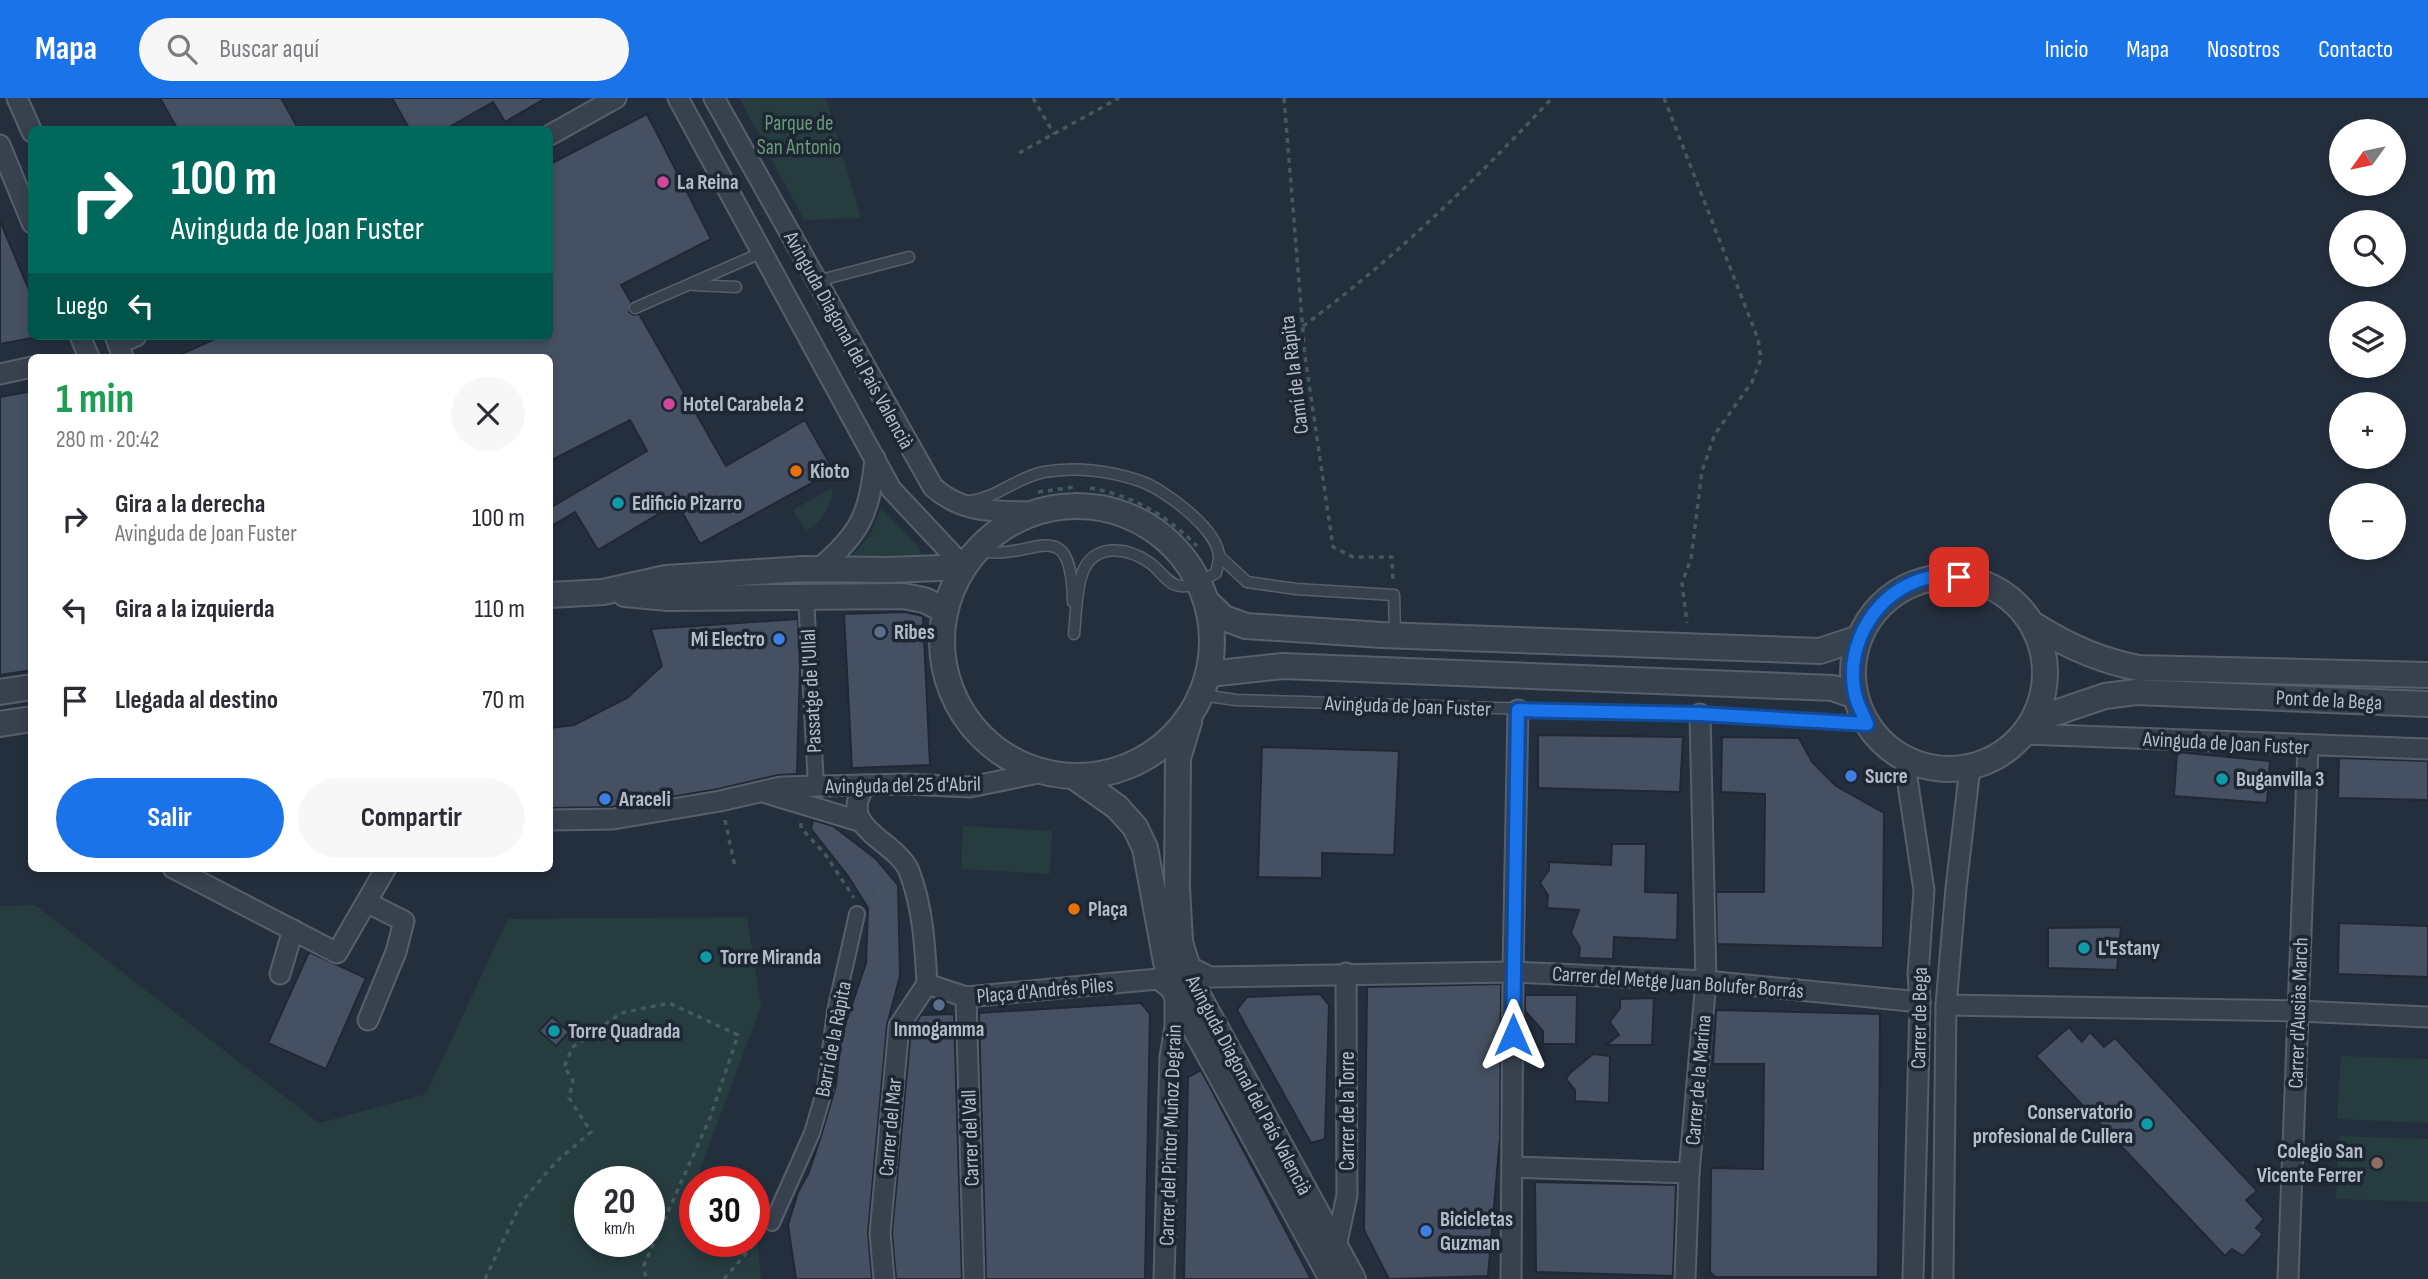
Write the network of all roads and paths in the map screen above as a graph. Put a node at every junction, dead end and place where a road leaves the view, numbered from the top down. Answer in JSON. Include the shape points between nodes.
{"nodes":[{"id":1,"x":17,"y":98,"type":"edge"},
{"id":2,"x":616,"y":98,"type":"edge"},
{"id":3,"x":678,"y":98,"type":"edge"},
{"id":4,"x":714,"y":98,"type":"edge"},
{"id":5,"x":1033,"y":98,"type":"edge"},
{"id":6,"x":1119,"y":98,"type":"edge"},
{"id":7,"x":1284,"y":98,"type":"edge"},
{"id":8,"x":1552,"y":98,"type":"edge"},
{"id":9,"x":1664,"y":98,"type":"edge"},
{"id":10,"x":29,"y":126,"type":"edge"},
{"id":11,"x":553,"y":133,"type":"edge"},
{"id":12,"x":1054,"y":134,"type":"junction"},
{"id":13,"x":0,"y":145,"type":"edge"},
{"id":14,"x":1019,"y":153,"type":"dead end"},
{"id":15,"x":28,"y":213,"type":"edge"},
{"id":16,"x":764,"y":251,"type":"junction"},
{"id":17,"x":909,"y":257,"type":"dead end"},
{"id":18,"x":817,"y":281,"type":"junction"},
{"id":19,"x":690,"y":285,"type":"junction"},
{"id":20,"x":736,"y":287,"type":"dead end"},
{"id":21,"x":635,"y":308,"type":"dead end"},
{"id":22,"x":1303,"y":326,"type":"junction"},
{"id":23,"x":28,"y":368,"type":"edge"},
{"id":24,"x":0,"y":373,"type":"edge"},
{"id":25,"x":875,"y":457,"type":"junction"},
{"id":26,"x":954,"y":502,"type":"junction"},
{"id":27,"x":1034,"y":512,"type":"junction"},
{"id":28,"x":1219,"y":555,"type":"junction"},
{"id":29,"x":970,"y":559,"type":"junction"},
{"id":30,"x":818,"y":569,"type":"junction"},
{"id":31,"x":603,"y":592,"type":"junction"},
{"id":32,"x":1203,"y":592,"type":"junction"},
{"id":33,"x":553,"y":595,"type":"edge"},
{"id":34,"x":1394,"y":595,"type":"junction"},
{"id":35,"x":806,"y":597,"type":"junction"},
{"id":36,"x":945,"y":610,"type":"junction"},
{"id":37,"x":2036,"y":626,"type":"junction"},
{"id":38,"x":1395,"y":635,"type":"junction"},
{"id":39,"x":1859,"y":638,"type":"junction"},
{"id":40,"x":1689,"y":646,"type":"junction"},
{"id":41,"x":2428,"y":675,"type":"edge"},
{"id":42,"x":28,"y":688,"type":"edge"},
{"id":43,"x":0,"y":692,"type":"edge"},
{"id":44,"x":1201,"y":695,"type":"junction"},
{"id":45,"x":1855,"y":696,"type":"junction"},
{"id":46,"x":2428,"y":704,"type":"edge"},
{"id":47,"x":1518,"y":710,"type":"junction"},
{"id":48,"x":1700,"y":714,"type":"junction"},
{"id":49,"x":28,"y":720,"type":"edge"},
{"id":50,"x":0,"y":724,"type":"edge"},
{"id":51,"x":1867,"y":724,"type":"junction"},
{"id":52,"x":2029,"y":727,"type":"junction"},
{"id":53,"x":2308,"y":747,"type":"junction"},
{"id":54,"x":2428,"y":749,"type":"edge"},
{"id":55,"x":1904,"y":758,"type":"junction"},
{"id":56,"x":1970,"y":767,"type":"junction"},
{"id":57,"x":1043,"y":772,"type":"junction"},
{"id":58,"x":1073,"y":776,"type":"junction"},
{"id":59,"x":866,"y":785,"type":"junction"},
{"id":60,"x":816,"y":786,"type":"junction"},
{"id":61,"x":762,"y":792,"type":"junction"},
{"id":62,"x":720,"y":801,"type":"junction"},
{"id":63,"x":802,"y":804,"type":"junction"},
{"id":64,"x":553,"y":820,"type":"edge"},
{"id":65,"x":862,"y":822,"type":"junction"},
{"id":66,"x":735,"y":867,"type":"dead end"},
{"id":67,"x":908,"y":869,"type":"junction"},
{"id":68,"x":181,"y":872,"type":"edge"},
{"id":69,"x":384,"y":872,"type":"edge"},
{"id":70,"x":368,"y":903,"type":"junction"},
{"id":71,"x":857,"y":914,"type":"junction"},
{"id":72,"x":293,"y":930,"type":"junction"},
{"id":73,"x":1185,"y":965,"type":"junction"},
{"id":74,"x":1513,"y":972,"type":"junction"},
{"id":75,"x":280,"y":974,"type":"dead end"},
{"id":76,"x":1346,"y":974,"type":"junction"},
{"id":77,"x":1706,"y":981,"type":"junction"},
{"id":78,"x":927,"y":984,"type":"junction"},
{"id":79,"x":1175,"y":992,"type":"junction"},
{"id":80,"x":966,"y":997,"type":"junction"},
{"id":81,"x":1920,"y":1002,"type":"junction"},
{"id":82,"x":1947,"y":1005,"type":"junction"},
{"id":83,"x":2298,"y":1011,"type":"junction"},
{"id":84,"x":2428,"y":1017,"type":"edge"},
{"id":85,"x":368,"y":1020,"type":"dead end"},
{"id":86,"x":1513,"y":1167,"type":"junction"},
{"id":87,"x":1689,"y":1173,"type":"junction"},
{"id":88,"x":772,"y":1223,"type":"joint"},
{"id":89,"x":1336,"y":1247,"type":"junction"},
{"id":90,"x":485,"y":1279,"type":"edge"},
{"id":91,"x":646,"y":1279,"type":"edge"},
{"id":92,"x":724,"y":1279,"type":"edge"},
{"id":93,"x":884,"y":1279,"type":"edge"},
{"id":94,"x":974,"y":1279,"type":"edge"},
{"id":95,"x":1164,"y":1279,"type":"edge"},
{"id":96,"x":1332,"y":1279,"type":"edge"},
{"id":97,"x":1353,"y":1279,"type":"edge"},
{"id":98,"x":1511,"y":1279,"type":"edge"},
{"id":99,"x":1685,"y":1279,"type":"edge"},
{"id":100,"x":1913,"y":1279,"type":"edge"},
{"id":101,"x":1943,"y":1279,"type":"edge"},
{"id":102,"x":2288,"y":1279,"type":"edge"}],
"edges":[{"from":1,"to":10,"type":"street"},
{"from":2,"to":11,"type":"street"},
{"from":3,"to":16,"type":"street","name":"Avinguda Diagonal del País Valencià"},
{"from":4,"to":18,"type":"street","name":"Avinguda Diagonal del País Valencià"},
{"from":5,"to":12,"type":"path"},
{"from":6,"to":12,"type":"path"},
{"from":7,"to":22,"type":"path","name":"Camí de la Ràpita"},
{"from":8,"to":22,"type":"path","via":[[1499,155],[1348,293]]},
{"from":9,"to":40,"type":"path","via":[[1758,339],[1761,359],[1752,382],[1715,435],[1702,471],[1691,559],[1682,583]]},
{"from":12,"to":14,"type":"path"},
{"from":13,"to":15,"type":"street"},
{"from":16,"to":19,"type":"lane"},
{"from":16,"to":25,"type":"street","name":"Avinguda Diagonal del País Valencià"},
{"from":17,"to":18,"type":"lane"},
{"from":18,"to":26,"type":"street","name":"Avinguda Diagonal del País Valencià","via":[[922,470],[933,487]]},
{"from":19,"to":20,"type":"lane"},
{"from":19,"to":21,"type":"lane"},
{"from":22,"to":34,"type":"path","name":"Camí de la Ràpita","via":[[1333,547],[1353,557],[1392,557]]},
{"from":23,"to":24,"type":"street"},
{"from":25,"to":29,"type":"street","name":"Avinguda Diagonal del País Valencià","via":[[891,489]]},
{"from":25,"to":30,"type":"street","name":"Avinguda Diagonal del País Valencià","via":[[864,518],[844,548]]},
{"from":26,"to":27,"type":"street","name":"Avinguda Diagonal del País Valencià","via":[[986,511]]},
{"from":26,"to":28,"type":"lane","via":[[979,500],[1045,471],[1101,471],[1143,481],[1188,511],[1210,535]]},
{"from":27,"to":29,"type":"street","via":[[1003,528]]},
{"from":27,"to":32,"type":"street","via":[[1072,506],[1111,510],[1148,525],[1178,551]]},
{"from":28,"to":32,"type":"lane","via":[[1216,573]]},
{"from":28,"to":34,"type":"lane","via":[[1247,582]]},
{"from":29,"to":30,"type":"street","via":[[889,570]]},
{"from":29,"to":32,"type":"lane","via":[[1013,553],[1037,544],[1056,547],[1072,570],[1074,634],[1082,573],[1092,558],[1105,550],[1128,551],[1172,583]]},
{"from":29,"to":36,"type":"street"},
{"from":30,"to":31,"type":"street","via":[[666,578]]},
{"from":31,"to":33,"type":"street"},
{"from":31,"to":35,"type":"street","via":[[668,598]]},
{"from":32,"to":38,"type":"street","via":[[1224,618],[1246,626]]},
{"from":32,"to":44,"type":"street","name":"Avinguda Diagonal del País Valencià","via":[[1213,638]]},
{"from":34,"to":38,"type":"lane"},
{"from":35,"to":36,"type":"street","via":[[903,596]]},
{"from":35,"to":60,"type":"street","name":"Passatge de l'Ullal"},
{"from":36,"to":57,"type":"street","via":[[942,652],[952,692],[974,728],[1005,755]]},
{"from":37,"to":39,"type":"street","via":[[2016,603],[1990,585],[1959,577],[1928,578],[1899,590],[1875,611]]},
{"from":37,"to":41,"type":"street","name":"Pont de la Bega","via":[[2077,650],[2139,668]]},
{"from":37,"to":52,"type":"street","via":[[2045,659],[2044,691]]},
{"from":38,"to":40,"type":"street"},
{"from":39,"to":40,"type":"street","via":[[1821,651]]},
{"from":39,"to":45,"type":"street","via":[[1854,657]]},
{"from":42,"to":43,"type":"street"},
{"from":44,"to":45,"type":"street","name":"Avinguda de Joan Fuster","via":[[1283,666],[1833,688]]},
{"from":44,"to":47,"type":"lane","name":"Avinguda de Joan Fuster"},
{"from":44,"to":58,"type":"street","via":[[1174,736],[1153,754],[1101,775]]},
{"from":44,"to":73,"type":"street","name":"Avinguda Diagonal del País Valencià","via":[[1178,758],[1180,942]]},
{"from":45,"to":51,"type":"street"},
{"from":46,"to":52,"type":"street","name":"Pont de la Bega","via":[[2126,693],[2105,696]]},
{"from":47,"to":48,"type":"lane","name":"Avinguda de Joan Fuster"},
{"from":47,"to":74,"type":"street"},
{"from":48,"to":51,"type":"lane","name":"Avinguda de Joan Fuster"},
{"from":48,"to":77,"type":"street","name":"Carrer de la Marina"},
{"from":49,"to":50,"type":"street"},
{"from":51,"to":55,"type":"street"},
{"from":52,"to":53,"type":"street","name":"Avinguda de Joan Fuster"},
{"from":52,"to":56,"type":"street","via":[[2009,749]]},
{"from":53,"to":54,"type":"street","name":"Avinguda de Joan Fuster"},
{"from":53,"to":83,"type":"street","name":"Carrer d'Ausiàs March"},
{"from":55,"to":56,"type":"street","via":[[1925,766]]},
{"from":55,"to":81,"type":"street","name":"Carrer de Bega","via":[[1924,890]]},
{"from":56,"to":82,"type":"street","name":"Carrer de Bega"},
{"from":57,"to":58,"type":"street"},
{"from":57,"to":59,"type":"street","name":"Avinguda del 25 d'Abril","via":[[970,787]]},
{"from":58,"to":79,"type":"street","name":"Avinguda Diagonal del País Valencià","via":[[1117,807],[1135,827],[1144,848]]},
{"from":59,"to":60,"type":"street","name":"Avinguda del 25 d'Abril"},
{"from":59,"to":65,"type":"street","via":[[858,795],[856,812]]},
{"from":60,"to":61,"type":"street","name":"Avinguda del 25 d'Abril"},
{"from":61,"to":62,"type":"street","name":"Avinguda del 25 d'Abril"},
{"from":61,"to":63,"type":"street","name":"Avinguda del 25 d'Abril"},
{"from":62,"to":64,"type":"street","name":"Avinguda del 25 d'Abril","via":[[613,819]]},
{"from":62,"to":66,"type":"path"},
{"from":63,"to":65,"type":"street","name":"Avinguda del 25 d'Abril"},
{"from":63,"to":71,"type":"path","via":[[801,828],[853,895]]},
{"from":65,"to":67,"type":"street"},
{"from":67,"to":71,"type":"path"},
{"from":67,"to":78,"type":"street","via":[[924,930]]},
{"from":68,"to":72,"type":"street"},
{"from":69,"to":70,"type":"street"},
{"from":70,"to":72,"type":"street","via":[[337,953]]},
{"from":70,"to":85,"type":"street","via":[[404,921]]},
{"from":71,"to":88,"type":"street","name":"Barri de la Ràpita","via":[[835,1011],[825,1089],[812,1133]]},
{"from":72,"to":75,"type":"street"},
{"from":73,"to":76,"type":"street","name":"Carrer del Metge Juan Bolufer Borrás","via":[[1210,978]]},
{"from":73,"to":89,"type":"street","name":"Avinguda Diagonal del País Valencià"},
{"from":74,"to":76,"type":"street","name":"Carrer del Metge Juan Bolufer Borrás"},
{"from":74,"to":77,"type":"street","name":"Carrer del Metge Juan Bolufer Borrás"},
{"from":74,"to":86,"type":"street"},
{"from":76,"to":89,"type":"street","name":"Carrer de la Torre","via":[[1347,1195]]},
{"from":77,"to":81,"type":"street","name":"Carrer del Metge Juan Bolufer Borrás"},
{"from":77,"to":87,"type":"street","name":"Carrer de la Marina"},
{"from":78,"to":80,"type":"street","name":"Plaça d'Andrés Piles"},
{"from":78,"to":93,"type":"street","name":"Carrer del Mar","via":[[899,1026],[880,1233]]},
{"from":79,"to":80,"type":"street","name":"Plaça d'Andrés Piles","via":[[1158,979]]},
{"from":79,"to":95,"type":"street","name":"Carrer del Pintor Muñoz Degrain"},
{"from":79,"to":96,"type":"street","name":"Avinguda Diagonal del País Valencià"},
{"from":80,"to":94,"type":"street","name":"Carrer del Vall"},
{"from":81,"to":100,"type":"street","name":"Carrer de Bega"},
{"from":82,"to":83,"type":"street"},
{"from":82,"to":101,"type":"street","name":"Carrer de Bega"},
{"from":83,"to":84,"type":"street"},
{"from":83,"to":102,"type":"street","name":"Carrer d'Ausiàs March"},
{"from":86,"to":87,"type":"street"},
{"from":86,"to":98,"type":"street"},
{"from":87,"to":99,"type":"street","name":"Carrer de la Marina"},
{"from":88,"to":92,"type":"path"},
{"from":89,"to":97,"type":"street","name":"Avinguda Diagonal del País Valencià"},
{"from":90,"to":91,"type":"path","via":[[523,1201],[557,1161],[591,1132],[569,1097],[573,1080],[565,1067],[573,1047],[621,1013],[669,1003],[738,1035],[709,1118],[644,1265]]}]}
